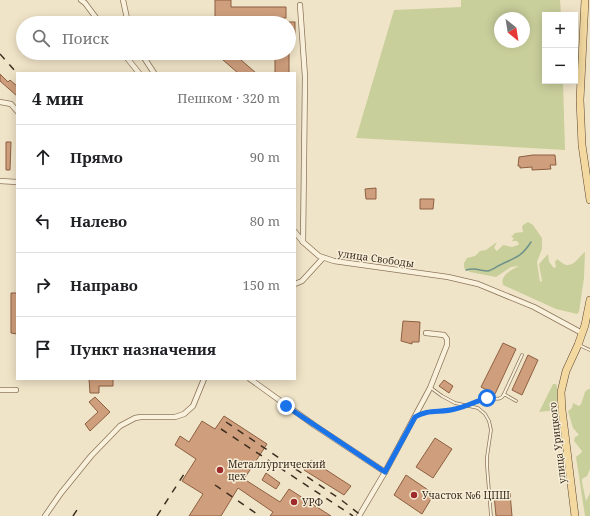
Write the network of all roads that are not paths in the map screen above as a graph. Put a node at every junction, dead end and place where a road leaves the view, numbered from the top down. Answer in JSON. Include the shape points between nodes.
{"nodes":[{"id":1,"x":81,"y":0,"type":"edge"},
{"id":2,"x":123,"y":0,"type":"edge"},
{"id":3,"x":585,"y":0,"type":"edge"},
{"id":4,"x":300,"y":5,"type":"dead end"},
{"id":5,"x":95,"y":16,"type":"edge"},
{"id":6,"x":126,"y":16,"type":"edge"},
{"id":7,"x":129,"y":60,"type":"edge"},
{"id":8,"x":146,"y":60,"type":"edge"},
{"id":9,"x":138,"y":72,"type":"edge"},
{"id":10,"x":153,"y":72,"type":"edge"},
{"id":11,"x":0,"y":102,"type":"edge"},
{"id":12,"x":16,"y":110,"type":"edge"},
{"id":13,"x":0,"y":181,"type":"edge"},
{"id":14,"x":16,"y":182,"type":"edge"},
{"id":15,"x":590,"y":200,"type":"edge"},
{"id":16,"x":296,"y":233,"type":"edge"},
{"id":17,"x":303,"y":242,"type":"junction"},
{"id":18,"x":323,"y":258,"type":"junction"},
{"id":19,"x":296,"y":284,"type":"edge"},
{"id":20,"x":590,"y":300,"type":"edge"},
{"id":21,"x":426,"y":333,"type":"dead end"},
{"id":22,"x":582,"y":333,"type":"junction"},
{"id":23,"x":578,"y":345,"type":"junction"},
{"id":24,"x":590,"y":350,"type":"edge"},
{"id":25,"x":522,"y":355,"type":"dead end"},
{"id":26,"x":204,"y":380,"type":"edge"},
{"id":27,"x":251,"y":380,"type":"edge"},
{"id":28,"x":430,"y":388,"type":"junction"},
{"id":29,"x":0,"y":390,"type":"edge"},
{"id":30,"x":16,"y":390,"type":"dead end"},
{"id":31,"x":504,"y":394,"type":"junction"},
{"id":32,"x":516,"y":400,"type":"dead end"},
{"id":33,"x":467,"y":405,"type":"junction"},
{"id":34,"x":415,"y":417,"type":"junction"},
{"id":35,"x":385,"y":472,"type":"junction"},
{"id":36,"x":45,"y":516,"type":"edge"},
{"id":37,"x":359,"y":516,"type":"edge"},
{"id":38,"x":491,"y":516,"type":"edge"},
{"id":39,"x":575,"y":516,"type":"edge"}],
"edges":[{"from":1,"to":5,"type":"street"},
{"from":2,"to":6,"type":"street"},
{"from":3,"to":15,"type":"main road","via":[[580,100],[582,145]]},
{"from":4,"to":17,"type":"street","via":[[305,77]]},
{"from":7,"to":9,"type":"street"},
{"from":8,"to":10,"type":"street"},
{"from":11,"to":12,"type":"street","via":[[11,104]]},
{"from":13,"to":14,"type":"street"},
{"from":16,"to":17,"type":"street","name":"улица Свободы"},
{"from":17,"to":18,"type":"street","name":"улица Свободы"},
{"from":18,"to":19,"type":"street","via":[[302,281]]},
{"from":18,"to":22,"type":"street","name":"улица Свободы","via":[[478,284],[534,307]]},
{"from":20,"to":22,"type":"main road","name":"улица Урицкого"},
{"from":21,"to":28,"type":"street","via":[[441,334],[446,336],[447,341]]},
{"from":22,"to":23,"type":"main road","name":"улица Урицкого"},
{"from":23,"to":24,"type":"lane"},
{"from":23,"to":39,"type":"main road","name":"улица Урицкого","via":[[564,376],[561,397]]},
{"from":25,"to":31,"type":"lane"},
{"from":26,"to":36,"type":"street","via":[[193,406],[184,414],[175,417],[135,418],[120,426],[91,456]]},
{"from":27,"to":35,"type":"street"},
{"from":28,"to":33,"type":"lane","via":[[455,403]]},
{"from":28,"to":34,"type":"street"},
{"from":29,"to":30,"type":"street"},
{"from":31,"to":32,"type":"lane"},
{"from":31,"to":33,"type":"lane","via":[[499,399],[487,398]]},
{"from":33,"to":34,"type":"lane","via":[[426,412]]},
{"from":33,"to":38,"type":"lane","via":[[482,411],[490,424],[487,461]]},
{"from":34,"to":35,"type":"street"},
{"from":35,"to":37,"type":"street"}]}
